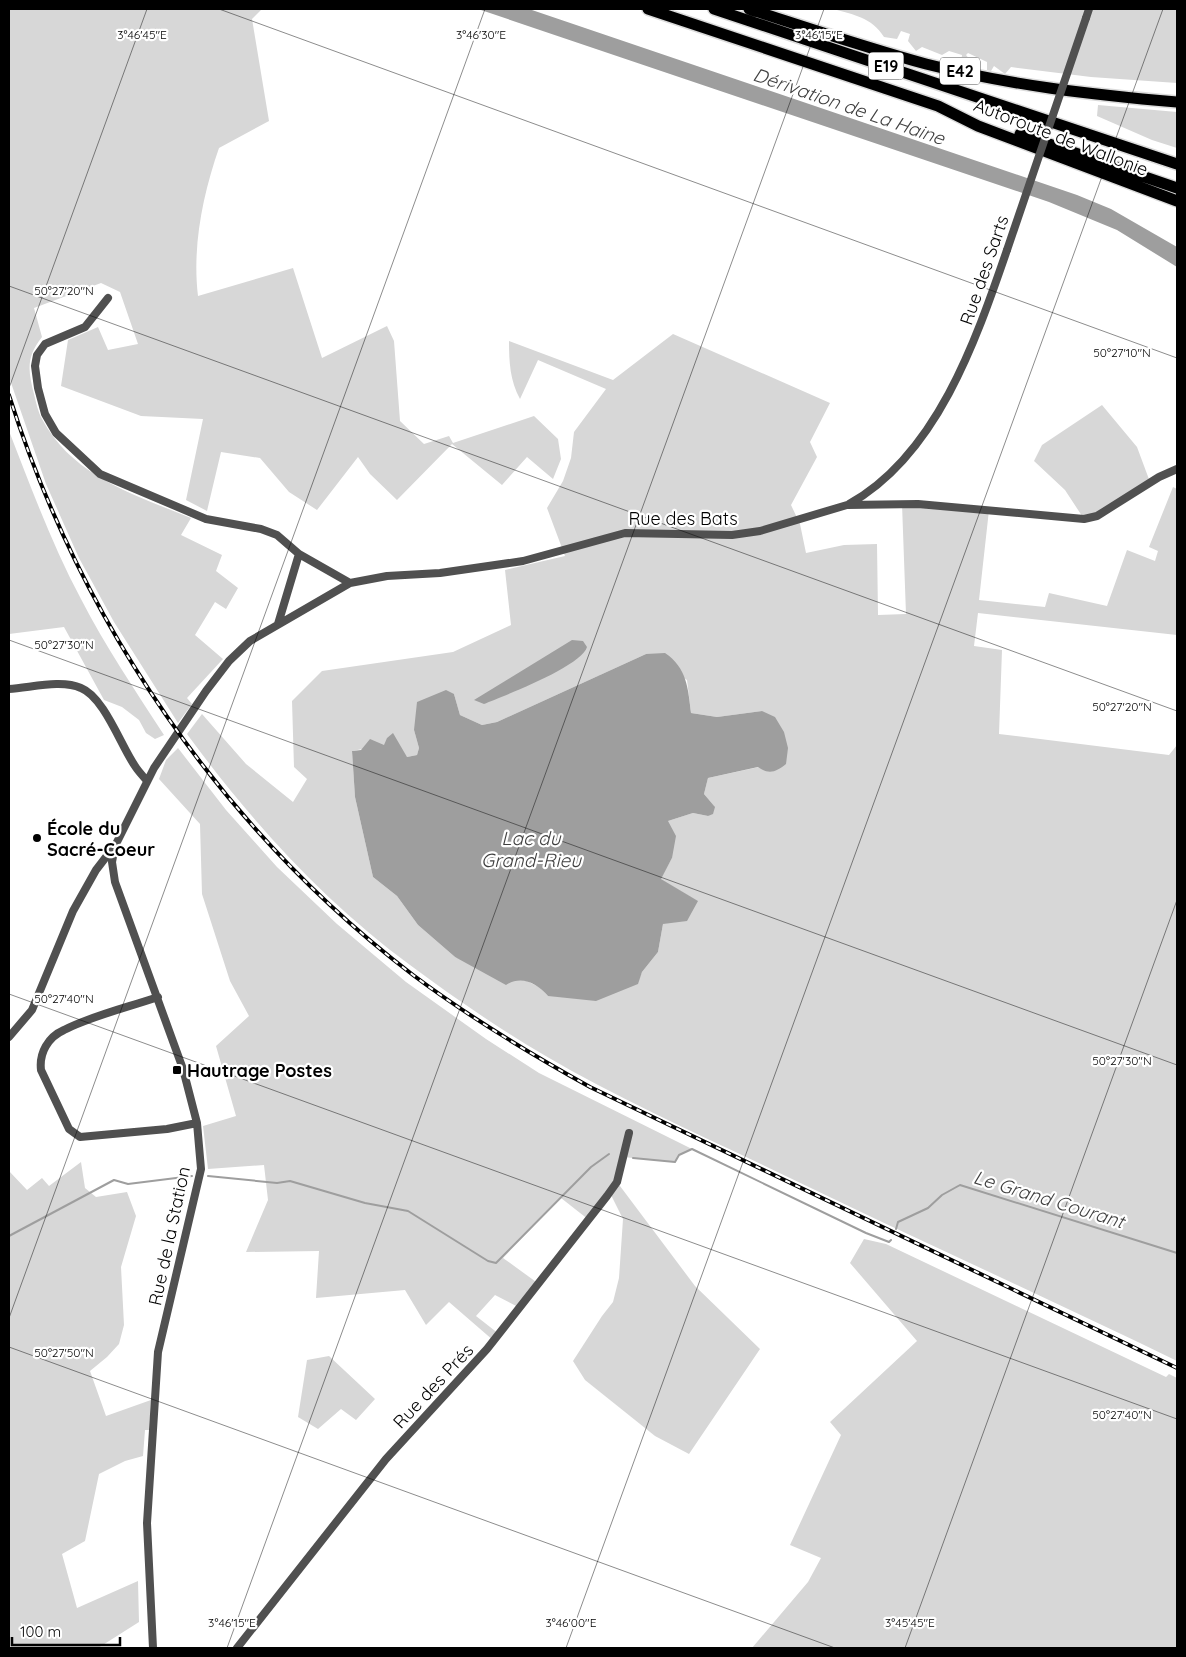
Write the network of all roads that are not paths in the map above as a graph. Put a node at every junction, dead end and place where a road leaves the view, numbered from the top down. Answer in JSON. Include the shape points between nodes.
{"nodes":[{"id":1,"x":648,"y":9,"type":"edge"},
{"id":2,"x":714,"y":9,"type":"edge"},
{"id":3,"x":749,"y":9,"type":"edge"},
{"id":4,"x":1089,"y":9,"type":"edge"},
{"id":5,"x":1177,"y":102,"type":"edge"},
{"id":6,"x":938,"y":106,"type":"junction"},
{"id":7,"x":1177,"y":164,"type":"edge"},
{"id":8,"x":1177,"y":188,"type":"edge"},
{"id":9,"x":1177,"y":201,"type":"edge"},
{"id":10,"x":108,"y":298,"type":"dead end"},
{"id":11,"x":1177,"y":469,"type":"edge"},
{"id":12,"x":847,"y":505,"type":"junction"},
{"id":13,"x":299,"y":554,"type":"junction"},
{"id":14,"x":350,"y":583,"type":"junction"},
{"id":15,"x":278,"y":624,"type":"junction"},
{"id":16,"x":9,"y":689,"type":"edge"},
{"id":17,"x":147,"y":781,"type":"junction"},
{"id":18,"x":116,"y":844,"type":"junction"},
{"id":19,"x":158,"y":997,"type":"junction"},
{"id":20,"x":9,"y":1037,"type":"edge"},
{"id":21,"x":197,"y":1123,"type":"junction"},
{"id":22,"x":629,"y":1133,"type":"dead end"},
{"id":23,"x":153,"y":1648,"type":"edge"},
{"id":24,"x":237,"y":1648,"type":"edge"}],
"edges":[{"from":1,"to":6,"type":"highway","name":"Autoroute de Wallonie","number":"E19"},
{"from":2,"to":7,"type":"highway","number":"E19"},
{"from":3,"to":5,"type":"highway","name":"Autoroute de Wallonie","number":"E42","via":[[954,70],[1055,90]]},
{"from":4,"to":12,"type":"street","name":"Rue des Sarts","bridge":true,"via":[[970,351],[931,421],[887,476],[868,493]]},
{"from":6,"to":8,"type":"highway","number":"E19"},
{"from":6,"to":9,"type":"highway","name":"Autoroute de Wallonie","number":"E42","via":[[978,126]]},
{"from":10,"to":13,"type":"street","via":[[85,327],[45,344],[37,355],[38,388],[45,414],[56,433],[100,474],[206,519],[277,535]]},
{"from":11,"to":12,"type":"street","name":"Rue des Bats","via":[[1097,516],[1084,519],[918,504]]},
{"from":12,"to":14,"type":"street","name":"Rue des Bats","via":[[751,532],[706,536],[625,532],[523,561]]},
{"from":13,"to":14,"type":"street"},
{"from":13,"to":15,"type":"street"},
{"from":14,"to":15,"type":"street","name":"Rue des Bats"},
{"from":15,"to":17,"type":"street","name":"Rue des Bats","via":[[250,641],[229,661]]},
{"from":16,"to":17,"type":"street","via":[[57,685],[82,688],[99,704]]},
{"from":17,"to":18,"type":"street","name":"Rue des Bats"},
{"from":18,"to":19,"type":"street","name":"Rue de la Station","via":[[112,862],[115,882]]},
{"from":18,"to":20,"type":"street","via":[[96,870],[73,911],[32,1010]]},
{"from":19,"to":21,"type":"street","name":"Rue de la Station","via":[[183,1069]]},
{"from":19,"to":21,"type":"street","via":[[63,1030],[44,1048],[41,1070],[69,1128],[80,1138]]},
{"from":21,"to":23,"type":"street","name":"Rue de la Station","via":[[200,1179],[158,1352],[147,1523]]},
{"from":22,"to":24,"type":"street","name":"Rue des Prés","via":[[617,1182],[607,1196],[488,1349],[386,1459]]}]}
